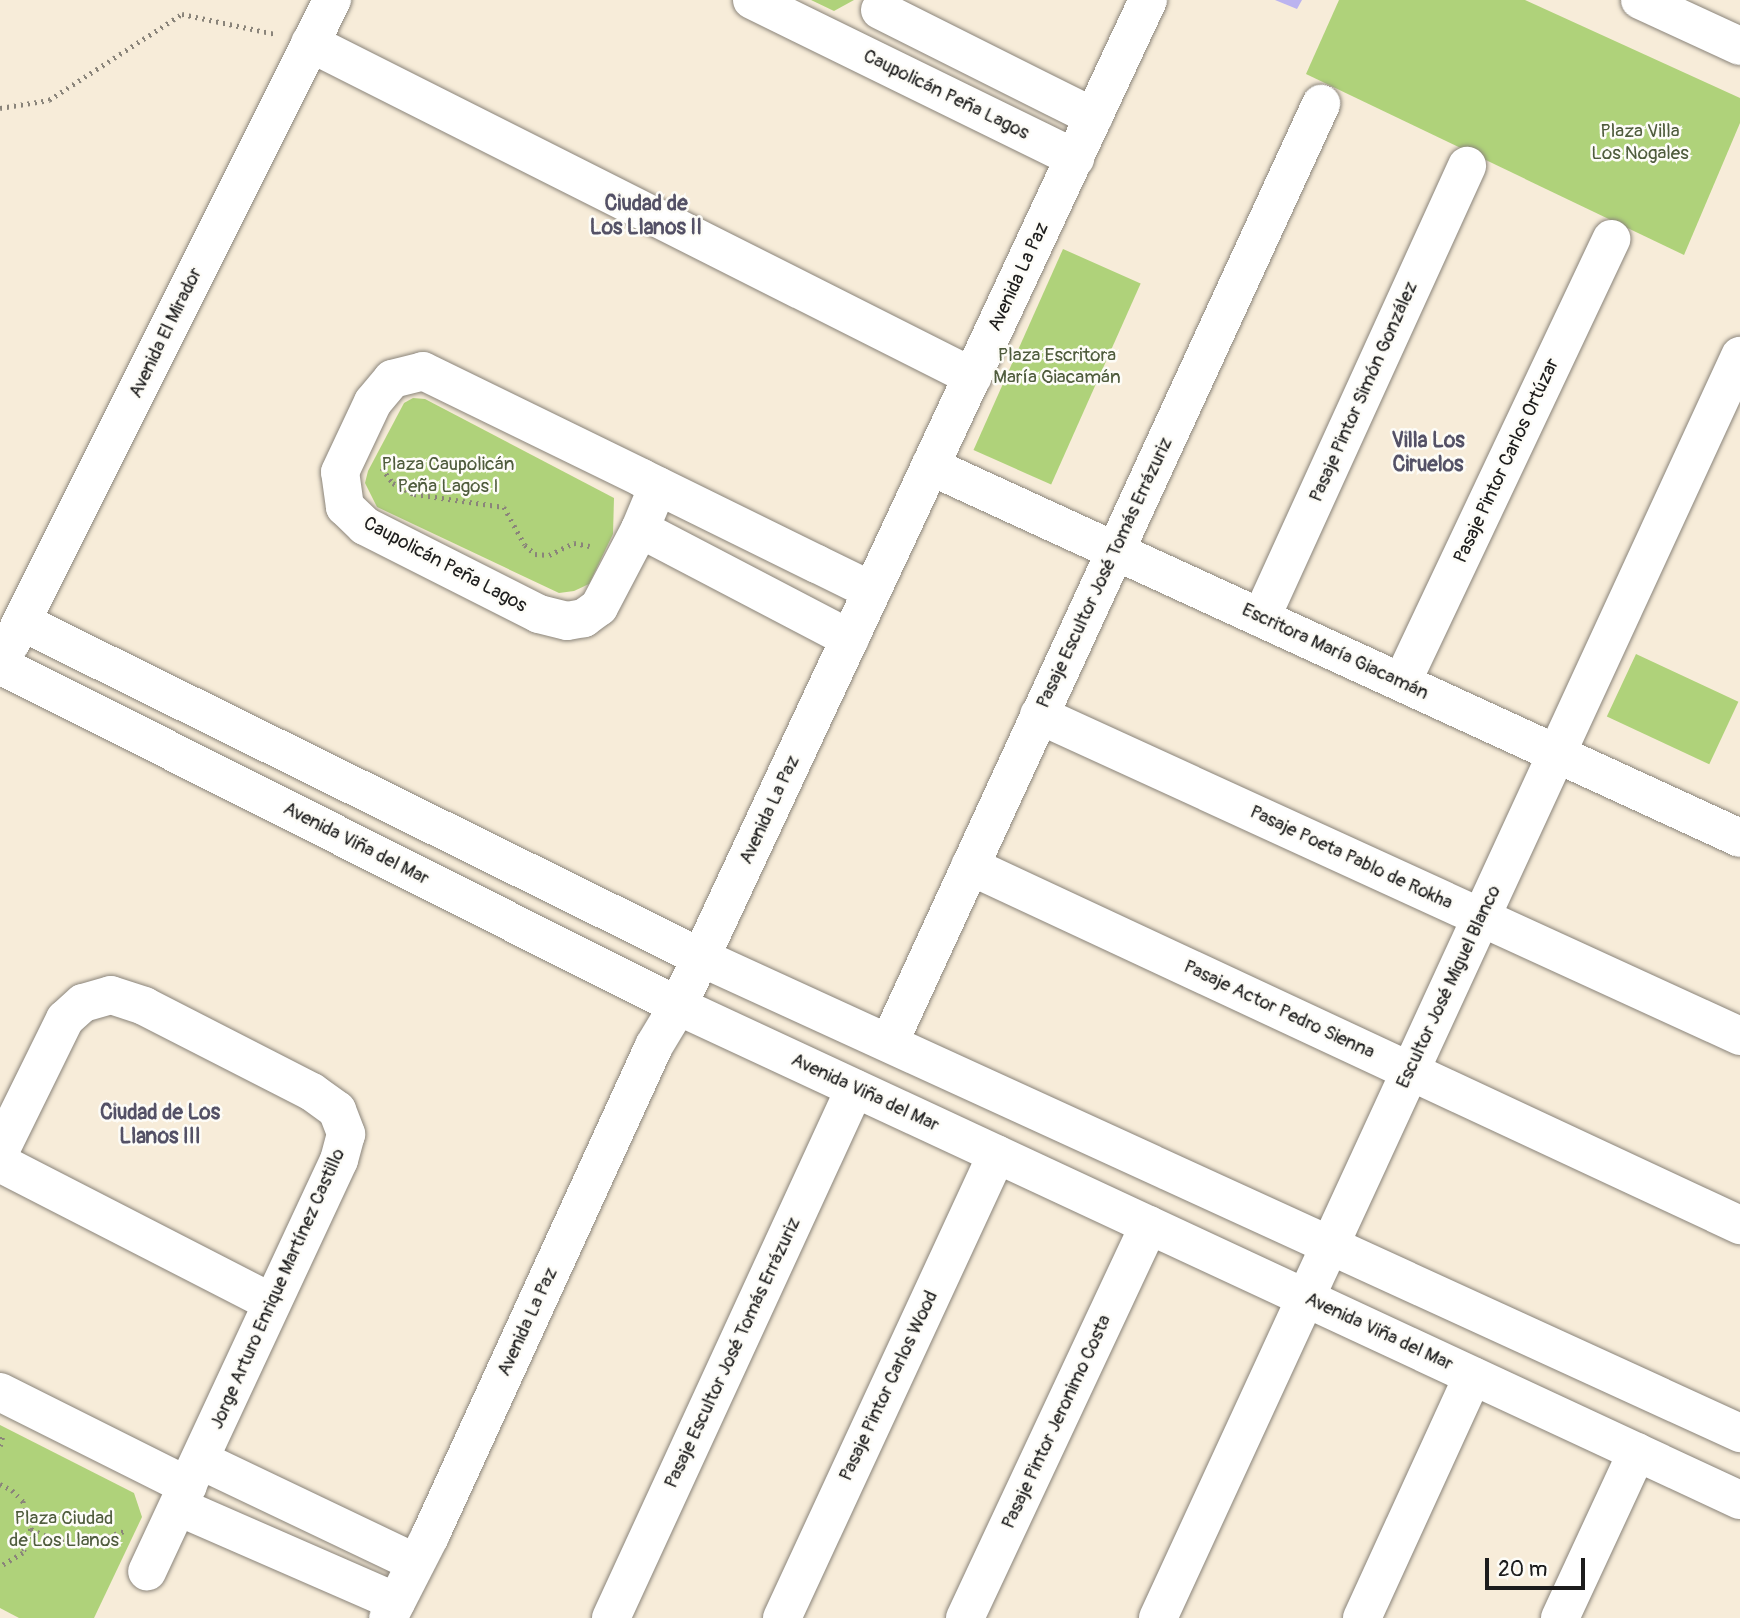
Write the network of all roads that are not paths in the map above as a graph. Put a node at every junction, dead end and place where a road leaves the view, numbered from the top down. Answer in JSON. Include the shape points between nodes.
{"nodes":[{"id":1,"x":332,"y":0,"type":"edge"},
{"id":2,"x":752,"y":0,"type":"edge"},
{"id":3,"x":1148,"y":0,"type":"edge"},
{"id":4,"x":1640,"y":0,"type":"edge"},
{"id":5,"x":882,"y":5,"type":"edge"},
{"id":6,"x":818,"y":32,"type":"junction"},
{"id":7,"x":310,"y":43,"type":"junction"},
{"id":8,"x":1740,"y":46,"type":"edge"},
{"id":9,"x":1321,"y":104,"type":"dead end"},
{"id":10,"x":1094,"y":117,"type":"junction"},
{"id":11,"x":1075,"y":158,"type":"junction"},
{"id":12,"x":1467,"y":166,"type":"dead end"},
{"id":13,"x":1611,"y":239,"type":"dead end"},
{"id":14,"x":1740,"y":356,"type":"edge"},
{"id":15,"x":972,"y":377,"type":"junction"},
{"id":16,"x":930,"y":466,"type":"junction"},
{"id":17,"x":658,"y":486,"type":"junction"},
{"id":18,"x":632,"y":543,"type":"junction"},
{"id":19,"x":1115,"y":551,"type":"junction"},
{"id":20,"x":872,"y":591,"type":"junction"},
{"id":21,"x":1261,"y":618,"type":"junction"},
{"id":22,"x":22,"y":622,"type":"junction"},
{"id":23,"x":850,"y":639,"type":"junction"},
{"id":24,"x":0,"y":665,"type":"edge"},
{"id":25,"x":1402,"y":682,"type":"junction"},
{"id":26,"x":1039,"y":715,"type":"junction"},
{"id":27,"x":1556,"y":754,"type":"junction"},
{"id":28,"x":1740,"y":838,"type":"edge"},
{"id":29,"x":970,"y":866,"type":"junction"},
{"id":30,"x":1481,"y":917,"type":"junction"},
{"id":31,"x":702,"y":958,"type":"junction"},
{"id":32,"x":678,"y":1006,"type":"junction"},
{"id":33,"x":1740,"y":1036,"type":"edge"},
{"id":34,"x":889,"y":1043,"type":"junction"},
{"id":35,"x":1410,"y":1071,"type":"junction"},
{"id":36,"x":855,"y":1088,"type":"junction"},
{"id":37,"x":0,"y":1151,"type":"edge"},
{"id":38,"x":997,"y":1154,"type":"junction"},
{"id":39,"x":0,"y":1163,"type":"edge"},
{"id":40,"x":1149,"y":1225,"type":"junction"},
{"id":41,"x":1740,"y":1225,"type":"edge"},
{"id":42,"x":1330,"y":1245,"type":"junction"},
{"id":43,"x":1306,"y":1298,"type":"junction"},
{"id":44,"x":270,"y":1302,"type":"junction"},
{"id":45,"x":1474,"y":1376,"type":"junction"},
{"id":46,"x":0,"y":1392,"type":"edge"},
{"id":47,"x":1740,"y":1433,"type":"edge"},
{"id":48,"x":1637,"y":1452,"type":"junction"},
{"id":49,"x":183,"y":1497,"type":"junction"},
{"id":50,"x":1740,"y":1500,"type":"edge"},
{"id":51,"x":416,"y":1563,"type":"junction"},
{"id":52,"x":147,"y":1571,"type":"dead end"},
{"id":53,"x":392,"y":1610,"type":"edge"},
{"id":54,"x":611,"y":1618,"type":"edge"},
{"id":55,"x":782,"y":1618,"type":"edge"},
{"id":56,"x":965,"y":1618,"type":"edge"},
{"id":57,"x":1158,"y":1618,"type":"edge"},
{"id":58,"x":1362,"y":1618,"type":"edge"},
{"id":59,"x":1560,"y":1618,"type":"edge"}],
"edges":[{"from":1,"to":7,"type":"street","name":"Avenida El Mirador"},
{"from":2,"to":6,"type":"street","name":"Caupolicán Peña Lagos"},
{"from":3,"to":10,"type":"street","name":"Avenida La Paz"},
{"from":4,"to":8,"type":"street"},
{"from":5,"to":6,"type":"street","name":"Caupolicán Peña Lagos","via":[[867,29],[846,38]]},
{"from":5,"to":10,"type":"street","name":"Caupolicán Peña Lagos"},
{"from":6,"to":11,"type":"street","name":"Caupolicán Peña Lagos"},
{"from":7,"to":15,"type":"street"},
{"from":7,"to":22,"type":"street","name":"Avenida El Mirador"},
{"from":9,"to":19,"type":"street","name":"Pasaje Escultor José Tomás Errázuriz"},
{"from":10,"to":11,"type":"street","name":"Avenida La Paz"},
{"from":11,"to":15,"type":"street","name":"Avenida La Paz"},
{"from":12,"to":21,"type":"street","name":"Pasaje Pintor Simón González"},
{"from":13,"to":25,"type":"street","name":"Pasaje Pintor Carlos Ortúzar"},
{"from":14,"to":27,"type":"street","name":"Escultor José Miguel Blanco"},
{"from":15,"to":16,"type":"street","name":"Avenida La Paz"},
{"from":16,"to":19,"type":"street","name":"Escritora María Giacamán"},
{"from":16,"to":20,"type":"street","name":"Avenida La Paz"},
{"from":17,"to":18,"type":"street","name":"Caupolicán Peña Lagos"},
{"from":17,"to":18,"type":"street","name":"Caupolicán Peña Lagos","via":[[423,371],[392,379],[373,402],[340,472],[345,507],[365,527],[539,614],[567,621],[584,618],[599,607]]},
{"from":17,"to":20,"type":"street","name":"Caupolicán Peña Lagos"},
{"from":18,"to":23,"type":"street"},
{"from":19,"to":21,"type":"street","name":"Escritora María Giacamán"},
{"from":19,"to":26,"type":"street","name":"Pasaje Escultor José Tomás Errázuriz"},
{"from":20,"to":23,"type":"street","name":"Avenida La Paz"},
{"from":21,"to":25,"type":"street","name":"Escritora María Giacamán"},
{"from":22,"to":24,"type":"street","name":"Avenida El Mirador"},
{"from":22,"to":31,"type":"street"},
{"from":23,"to":31,"type":"street","name":"Avenida La Paz"},
{"from":24,"to":32,"type":"street","name":"Avenida Viña del Mar"},
{"from":25,"to":27,"type":"street","name":"Escritora María Giacamán"},
{"from":26,"to":29,"type":"street","name":"Pasaje Escultor José Tomás Errázuriz"},
{"from":26,"to":30,"type":"street","name":"Pasaje Poeta Pablo de Rokha"},
{"from":27,"to":28,"type":"street","name":"Escritora María Giacamán"},
{"from":27,"to":30,"type":"street","name":"Escultor José Miguel Blanco"},
{"from":29,"to":34,"type":"street","name":"Pasaje Escultor José Tomás Errázuriz"},
{"from":29,"to":35,"type":"street","name":"Pasaje Actor Pedro Sienna"},
{"from":30,"to":33,"type":"street","name":"Pasaje Poeta Pablo de Rokha"},
{"from":30,"to":35,"type":"street","name":"Escultor José Miguel Blanco"},
{"from":31,"to":32,"type":"street","name":"Avenida La Paz"},
{"from":31,"to":34,"type":"street"},
{"from":32,"to":36,"type":"street","name":"Avenida Viña del Mar"},
{"from":32,"to":51,"type":"street","name":"Avenida La Paz","via":[[654,1046]]},
{"from":34,"to":42,"type":"street"},
{"from":35,"to":41,"type":"street","name":"Pasaje Actor Pedro Sienna"},
{"from":35,"to":42,"type":"street","name":"Escultor José Miguel Blanco"},
{"from":36,"to":38,"type":"street","name":"Avenida Viña del Mar"},
{"from":36,"to":54,"type":"street","name":"Pasaje Escultor José Tomás Errázuriz"},
{"from":37,"to":44,"type":"street","name":"Jorge Arturo Enrique Martínez Castillo","via":[[65,1019],[83,1003],[111,995],[144,1006],[312,1092],[337,1110],[346,1134],[339,1160]]},
{"from":38,"to":40,"type":"street","name":"Avenida Viña del Mar"},
{"from":38,"to":55,"type":"street","name":"Pasaje Pintor Carlos Wood"},
{"from":39,"to":44,"type":"street"},
{"from":40,"to":43,"type":"street","name":"Avenida Viña del Mar"},
{"from":40,"to":56,"type":"street","name":"Pasaje Pintor Jeronimo Costa"},
{"from":42,"to":43,"type":"street","name":"Escultor José Miguel Blanco"},
{"from":42,"to":47,"type":"street"},
{"from":43,"to":45,"type":"street","name":"Avenida Viña del Mar"},
{"from":43,"to":57,"type":"street","name":"Escultor José Miguel Blanco"},
{"from":44,"to":49,"type":"street","name":"Jorge Arturo Enrique Martínez Castillo"},
{"from":45,"to":48,"type":"street","name":"Avenida Viña del Mar"},
{"from":45,"to":58,"type":"street"},
{"from":46,"to":49,"type":"street"},
{"from":48,"to":50,"type":"street","name":"Avenida Viña del Mar"},
{"from":48,"to":59,"type":"street"},
{"from":49,"to":51,"type":"street"},
{"from":49,"to":52,"type":"street","name":"Jorge Arturo Enrique Martínez Castillo"},
{"from":49,"to":53,"type":"street"},
{"from":51,"to":53,"type":"street","name":"Avenida La Paz"}]}
